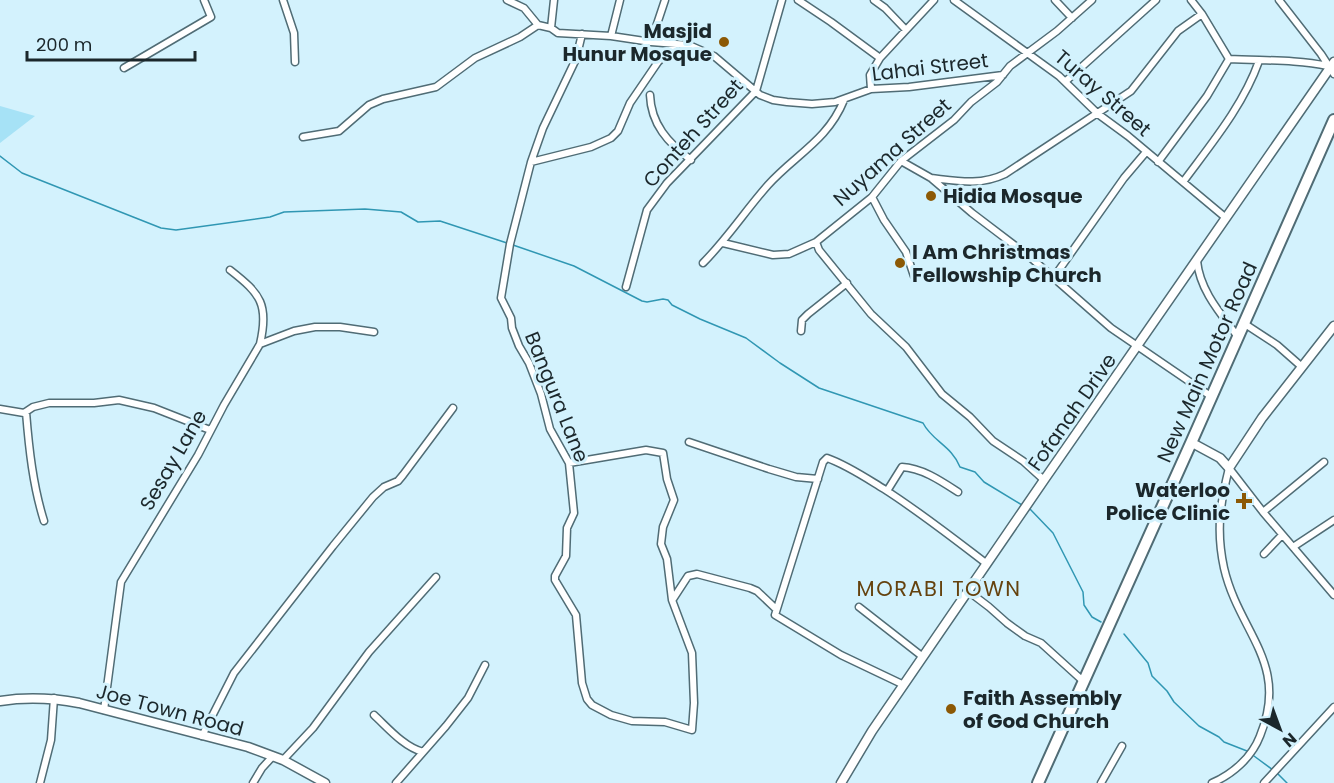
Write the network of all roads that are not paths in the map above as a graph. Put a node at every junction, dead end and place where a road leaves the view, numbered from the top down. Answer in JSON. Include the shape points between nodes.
{"nodes":[{"id":1,"x":204,"y":0,"type":"edge"},
{"id":2,"x":283,"y":0,"type":"edge"},
{"id":3,"x":507,"y":0,"type":"edge"},
{"id":4,"x":554,"y":0,"type":"edge"},
{"id":5,"x":620,"y":0,"type":"edge"},
{"id":6,"x":665,"y":0,"type":"edge"},
{"id":7,"x":782,"y":0,"type":"edge"},
{"id":8,"x":798,"y":0,"type":"edge"},
{"id":9,"x":874,"y":0,"type":"edge"},
{"id":10,"x":934,"y":0,"type":"edge"},
{"id":11,"x":954,"y":0,"type":"edge"},
{"id":12,"x":1055,"y":0,"type":"edge"},
{"id":13,"x":1092,"y":0,"type":"edge"},
{"id":14,"x":1156,"y":0,"type":"edge"},
{"id":15,"x":1191,"y":0,"type":"edge"},
{"id":16,"x":1279,"y":0,"type":"edge"},
{"id":17,"x":1202,"y":14,"type":"junction"},
{"id":18,"x":1072,"y":18,"type":"junction"},
{"id":19,"x":538,"y":25,"type":"junction"},
{"id":20,"x":551,"y":28,"type":"junction"},
{"id":21,"x":906,"y":30,"type":"junction"},
{"id":22,"x":582,"y":34,"type":"junction"},
{"id":23,"x":611,"y":36,"type":"junction"},
{"id":24,"x":651,"y":42,"type":"junction"},
{"id":25,"x":675,"y":45,"type":"junction"},
{"id":26,"x":1027,"y":52,"type":"junction"},
{"id":27,"x":880,"y":58,"type":"junction"},
{"id":28,"x":1229,"y":59,"type":"junction"},
{"id":29,"x":1259,"y":61,"type":"junction"},
{"id":30,"x":295,"y":62,"type":"dead end"},
{"id":31,"x":124,"y":68,"type":"dead end"},
{"id":32,"x":1331,"y":68,"type":"edge"},
{"id":33,"x":1003,"y":75,"type":"junction"},
{"id":34,"x":1066,"y":81,"type":"junction"},
{"id":35,"x":871,"y":89,"type":"junction"},
{"id":36,"x":756,"y":91,"type":"junction"},
{"id":37,"x":650,"y":95,"type":"dead end"},
{"id":38,"x":844,"y":100,"type":"junction"},
{"id":39,"x":1098,"y":114,"type":"junction"},
{"id":40,"x":1334,"y":120,"type":"edge"},
{"id":41,"x":303,"y":137,"type":"dead end"},
{"id":42,"x":1334,"y":139,"type":"edge"},
{"id":43,"x":1146,"y":152,"type":"junction"},
{"id":44,"x":691,"y":160,"type":"junction"},
{"id":45,"x":901,"y":160,"type":"junction"},
{"id":46,"x":531,"y":162,"type":"junction"},
{"id":47,"x":1158,"y":162,"type":"junction"},
{"id":48,"x":931,"y":178,"type":"junction"},
{"id":49,"x":1183,"y":182,"type":"junction"},
{"id":50,"x":872,"y":197,"type":"junction"},
{"id":51,"x":1226,"y":218,"type":"junction"},
{"id":52,"x":816,"y":242,"type":"junction"},
{"id":53,"x":723,"y":243,"type":"junction"},
{"id":54,"x":1197,"y":261,"type":"junction"},
{"id":55,"x":703,"y":263,"type":"dead end"},
{"id":56,"x":230,"y":270,"type":"dead end"},
{"id":57,"x":914,"y":276,"type":"dead end"},
{"id":58,"x":1054,"y":277,"type":"junction"},
{"id":59,"x":847,"y":283,"type":"junction"},
{"id":60,"x":626,"y":287,"type":"dead end"},
{"id":61,"x":1248,"y":326,"type":"junction"},
{"id":62,"x":1334,"y":326,"type":"edge"},
{"id":63,"x":801,"y":331,"type":"dead end"},
{"id":64,"x":374,"y":332,"type":"dead end"},
{"id":65,"x":1238,"y":337,"type":"junction"},
{"id":66,"x":260,"y":344,"type":"junction"},
{"id":67,"x":1137,"y":347,"type":"junction"},
{"id":68,"x":1302,"y":367,"type":"junction"},
{"id":69,"x":1212,"y":397,"type":"junction"},
{"id":70,"x":453,"y":408,"type":"dead end"},
{"id":71,"x":0,"y":409,"type":"edge"},
{"id":72,"x":26,"y":412,"type":"junction"},
{"id":73,"x":210,"y":430,"type":"junction"},
{"id":74,"x":689,"y":442,"type":"dead end"},
{"id":75,"x":1196,"y":445,"type":"junction"},
{"id":76,"x":1324,"y":462,"type":"dead end"},
{"id":77,"x":569,"y":463,"type":"junction"},
{"id":78,"x":1230,"y":468,"type":"junction"},
{"id":79,"x":818,"y":479,"type":"junction"},
{"id":80,"x":1044,"y":480,"type":"junction"},
{"id":81,"x":887,"y":491,"type":"junction"},
{"id":82,"x":958,"y":492,"type":"dead end"},
{"id":83,"x":1263,"y":512,"type":"junction"},
{"id":84,"x":1334,"y":520,"type":"edge"},
{"id":85,"x":44,"y":521,"type":"dead end"},
{"id":86,"x":1282,"y":535,"type":"junction"},
{"id":87,"x":1293,"y":547,"type":"junction"},
{"id":88,"x":1264,"y":554,"type":"dead end"},
{"id":89,"x":987,"y":564,"type":"junction"},
{"id":90,"x":436,"y":577,"type":"dead end"},
{"id":91,"x":968,"y":591,"type":"junction"},
{"id":92,"x":1334,"y":595,"type":"edge"},
{"id":93,"x":672,"y":600,"type":"junction"},
{"id":94,"x":859,"y":607,"type":"dead end"},
{"id":95,"x":776,"y":609,"type":"junction"},
{"id":96,"x":923,"y":657,"type":"junction"},
{"id":97,"x":485,"y":665,"type":"dead end"},
{"id":98,"x":1083,"y":681,"type":"junction"},
{"id":99,"x":904,"y":685,"type":"junction"},
{"id":100,"x":54,"y":698,"type":"junction"},
{"id":101,"x":0,"y":702,"type":"edge"},
{"id":102,"x":1334,"y":707,"type":"edge"},
{"id":103,"x":104,"y":710,"type":"junction"},
{"id":104,"x":374,"y":715,"type":"dead end"},
{"id":105,"x":202,"y":735,"type":"junction"},
{"id":106,"x":1122,"y":746,"type":"dead end"},
{"id":107,"x":423,"y":752,"type":"junction"},
{"id":108,"x":273,"y":756,"type":"junction"},
{"id":109,"x":283,"y":760,"type":"junction"},
{"id":110,"x":40,"y":783,"type":"edge"},
{"id":111,"x":253,"y":783,"type":"edge"},
{"id":112,"x":325,"y":783,"type":"edge"},
{"id":113,"x":396,"y":783,"type":"edge"},
{"id":114,"x":841,"y":783,"type":"edge"},
{"id":115,"x":1038,"y":783,"type":"edge"},
{"id":116,"x":1043,"y":783,"type":"edge"},
{"id":117,"x":1101,"y":783,"type":"edge"},
{"id":118,"x":1212,"y":783,"type":"edge"},
{"id":119,"x":1264,"y":783,"type":"edge"}],
"edges":[{"from":1,"to":31,"type":"street","via":[[211,17]]},
{"from":2,"to":30,"type":"street","via":[[294,33]]},
{"from":3,"to":19,"type":"street","via":[[524,8]]},
{"from":4,"to":20,"type":"street"},
{"from":5,"to":23,"type":"street"},
{"from":6,"to":24,"type":"street"},
{"from":7,"to":36,"type":"street","name":"Conteh Street"},
{"from":8,"to":27,"type":"street"},
{"from":9,"to":21,"type":"street"},
{"from":10,"to":21,"type":"street"},
{"from":11,"to":26,"type":"street","name":"Turay Street"},
{"from":12,"to":18,"type":"street"},
{"from":13,"to":18,"type":"street","name":"Nuyama Street"},
{"from":14,"to":34,"type":"street"},
{"from":15,"to":17,"type":"street"},
{"from":16,"to":32,"type":"street"},
{"from":17,"to":28,"type":"street"},
{"from":17,"to":39,"type":"street","via":[[1178,31],[1131,91]]},
{"from":18,"to":26,"type":"street","name":"Nuyama Street"},
{"from":19,"to":20,"type":"street"},
{"from":19,"to":41,"type":"street","via":[[475,58],[436,87],[383,99],[369,105],[339,131]]},
{"from":20,"to":22,"type":"street","name":"Lahai Street","via":[[558,33]]},
{"from":21,"to":27,"type":"street"},
{"from":22,"to":23,"type":"street","name":"Lahai Street"},
{"from":22,"to":46,"type":"street","name":"Bangura Lane","via":[[576,58]]},
{"from":23,"to":24,"type":"street","name":"Lahai Street"},
{"from":24,"to":25,"type":"street","name":"Lahai Street"},
{"from":25,"to":36,"type":"street","name":"Lahai Street","via":[[689,45],[714,56]]},
{"from":25,"to":46,"type":"street","via":[[658,62],[611,138]]},
{"from":26,"to":33,"type":"street","name":"Nuyama Street"},
{"from":26,"to":34,"type":"street","name":"Turay Street"},
{"from":27,"to":35,"type":"street","via":[[870,75]]},
{"from":28,"to":29,"type":"street"},
{"from":28,"to":47,"type":"street"},
{"from":29,"to":32,"type":"street"},
{"from":29,"to":49,"type":"street","via":[[1224,126]]},
{"from":32,"to":51,"type":"street","name":"Fofanah Drive"},
{"from":33,"to":35,"type":"street","name":"Lahai Street"},
{"from":33,"to":45,"type":"street","name":"Nuyama Street","via":[[954,120]]},
{"from":34,"to":39,"type":"street","name":"Turay Street"},
{"from":35,"to":38,"type":"street","name":"Lahai Street"},
{"from":36,"to":38,"type":"street","name":"Lahai Street","via":[[787,102]]},
{"from":36,"to":44,"type":"street","name":"Conteh Street"},
{"from":37,"to":44,"type":"street","via":[[653,118],[672,144]]},
{"from":38,"to":53,"type":"street","via":[[833,124],[769,184]]},
{"from":39,"to":43,"type":"street","name":"Turay Street"},
{"from":39,"to":48,"type":"street","via":[[992,180]]},
{"from":40,"to":65,"type":"highway","name":"New Main Motor Road"},
{"from":42,"to":61,"type":"highway","name":"New Main Motor Road"},
{"from":43,"to":47,"type":"street","name":"Turay Street"},
{"from":43,"to":58,"type":"street"},
{"from":44,"to":60,"type":"street","name":"Conteh Street","via":[[647,210]]},
{"from":45,"to":48,"type":"street"},
{"from":45,"to":50,"type":"street","name":"Nuyama Street"},
{"from":46,"to":77,"type":"street","name":"Bangura Lane","via":[[501,298],[533,374],[550,429]]},
{"from":47,"to":49,"type":"street","name":"Turay Street"},
{"from":48,"to":58,"type":"street"},
{"from":49,"to":51,"type":"street","name":"Turay Street"},
{"from":50,"to":52,"type":"street","name":"Nuyama Street"},
{"from":50,"to":57,"type":"street","via":[[906,252]]},
{"from":51,"to":54,"type":"street","name":"Fofanah Drive"},
{"from":52,"to":53,"type":"street","name":"Nuyama Street","via":[[789,254],[773,255]]},
{"from":52,"to":59,"type":"street"},
{"from":53,"to":55,"type":"street"},
{"from":54,"to":65,"type":"street","via":[[1205,290]]},
{"from":54,"to":67,"type":"street","name":"Fofanah Drive"},
{"from":56,"to":66,"type":"street","via":[[244,281],[264,308]]},
{"from":58,"to":67,"type":"street"},
{"from":59,"to":63,"type":"street","via":[[802,320]]},
{"from":59,"to":80,"type":"street","via":[[871,314],[906,347],[942,394],[993,441],[1023,460]]},
{"from":61,"to":68,"type":"street"},
{"from":61,"to":75,"type":"highway","name":"New Main Motor Road"},
{"from":62,"to":68,"type":"street"},
{"from":64,"to":66,"type":"street","via":[[315,327]]},
{"from":65,"to":69,"type":"highway","name":"New Main Motor Road"},
{"from":66,"to":73,"type":"street","name":"Sesay Lane"},
{"from":67,"to":69,"type":"street"},
{"from":67,"to":80,"type":"street","name":"Fofanah Drive"},
{"from":68,"to":78,"type":"street","via":[[1256,426]]},
{"from":69,"to":98,"type":"highway","name":"New Main Motor Road"},
{"from":70,"to":105,"type":"street","via":[[398,481],[373,497],[234,673]]},
{"from":71,"to":72,"type":"street"},
{"from":72,"to":73,"type":"street","via":[[49,403],[119,400],[154,408]]},
{"from":72,"to":85,"type":"street","via":[[29,449]]},
{"from":73,"to":103,"type":"street","name":"Sesay Lane","via":[[121,582]]},
{"from":74,"to":79,"type":"street","via":[[796,477]]},
{"from":75,"to":78,"type":"street"},
{"from":75,"to":116,"type":"highway","name":"New Main Motor Road"},
{"from":76,"to":83,"type":"street"},
{"from":77,"to":93,"type":"street","via":[[646,450],[663,453],[674,500],[661,537]]},
{"from":77,"to":93,"type":"street","name":"Bangura Lane","via":[[574,513],[567,528],[566,556],[555,580],[576,615],[582,683],[592,705],[632,721],[665,722],[692,730],[692,653]]},
{"from":78,"to":83,"type":"street"},
{"from":78,"to":118,"type":"street","via":[[1220,508],[1221,548],[1232,591],[1265,662],[1270,693],[1258,742],[1247,759]]},
{"from":79,"to":81,"type":"street","via":[[827,458]]},
{"from":79,"to":95,"type":"street"},
{"from":80,"to":89,"type":"street","name":"Fofanah Drive"},
{"from":81,"to":82,"type":"street","via":[[898,471],[910,467]]},
{"from":81,"to":89,"type":"street"},
{"from":83,"to":86,"type":"street"},
{"from":84,"to":87,"type":"street"},
{"from":86,"to":87,"type":"street"},
{"from":86,"to":88,"type":"street"},
{"from":87,"to":92,"type":"street"},
{"from":89,"to":91,"type":"street","name":"Fofanah Drive"},
{"from":90,"to":109,"type":"street","via":[[369,652],[313,728]]},
{"from":91,"to":96,"type":"street","name":"Fofanah Drive"},
{"from":91,"to":98,"type":"street","via":[[1025,636],[1041,643]]},
{"from":93,"to":95,"type":"street","via":[[688,576],[697,574],[757,591]]},
{"from":94,"to":96,"type":"street"},
{"from":95,"to":99,"type":"street","via":[[775,615],[841,655]]},
{"from":96,"to":99,"type":"street","name":"Fofanah Drive"},
{"from":97,"to":107,"type":"street","via":[[468,698]]},
{"from":98,"to":115,"type":"highway","name":"New Main Motor Road"},
{"from":99,"to":114,"type":"street","name":"Fofanah Drive"},
{"from":100,"to":101,"type":"street","name":"Joe Town Road"},
{"from":100,"to":103,"type":"street","name":"Joe Town Road"},
{"from":100,"to":110,"type":"street","via":[[51,740]]},
{"from":102,"to":119,"type":"street"},
{"from":103,"to":105,"type":"street","name":"Joe Town Road"},
{"from":104,"to":107,"type":"street","via":[[399,738]]},
{"from":105,"to":108,"type":"street","name":"Joe Town Road"},
{"from":106,"to":117,"type":"street"},
{"from":107,"to":113,"type":"street"},
{"from":108,"to":109,"type":"street","name":"Joe Town Road"},
{"from":108,"to":111,"type":"street"},
{"from":109,"to":112,"type":"street","name":"Joe Town Road"}]}
